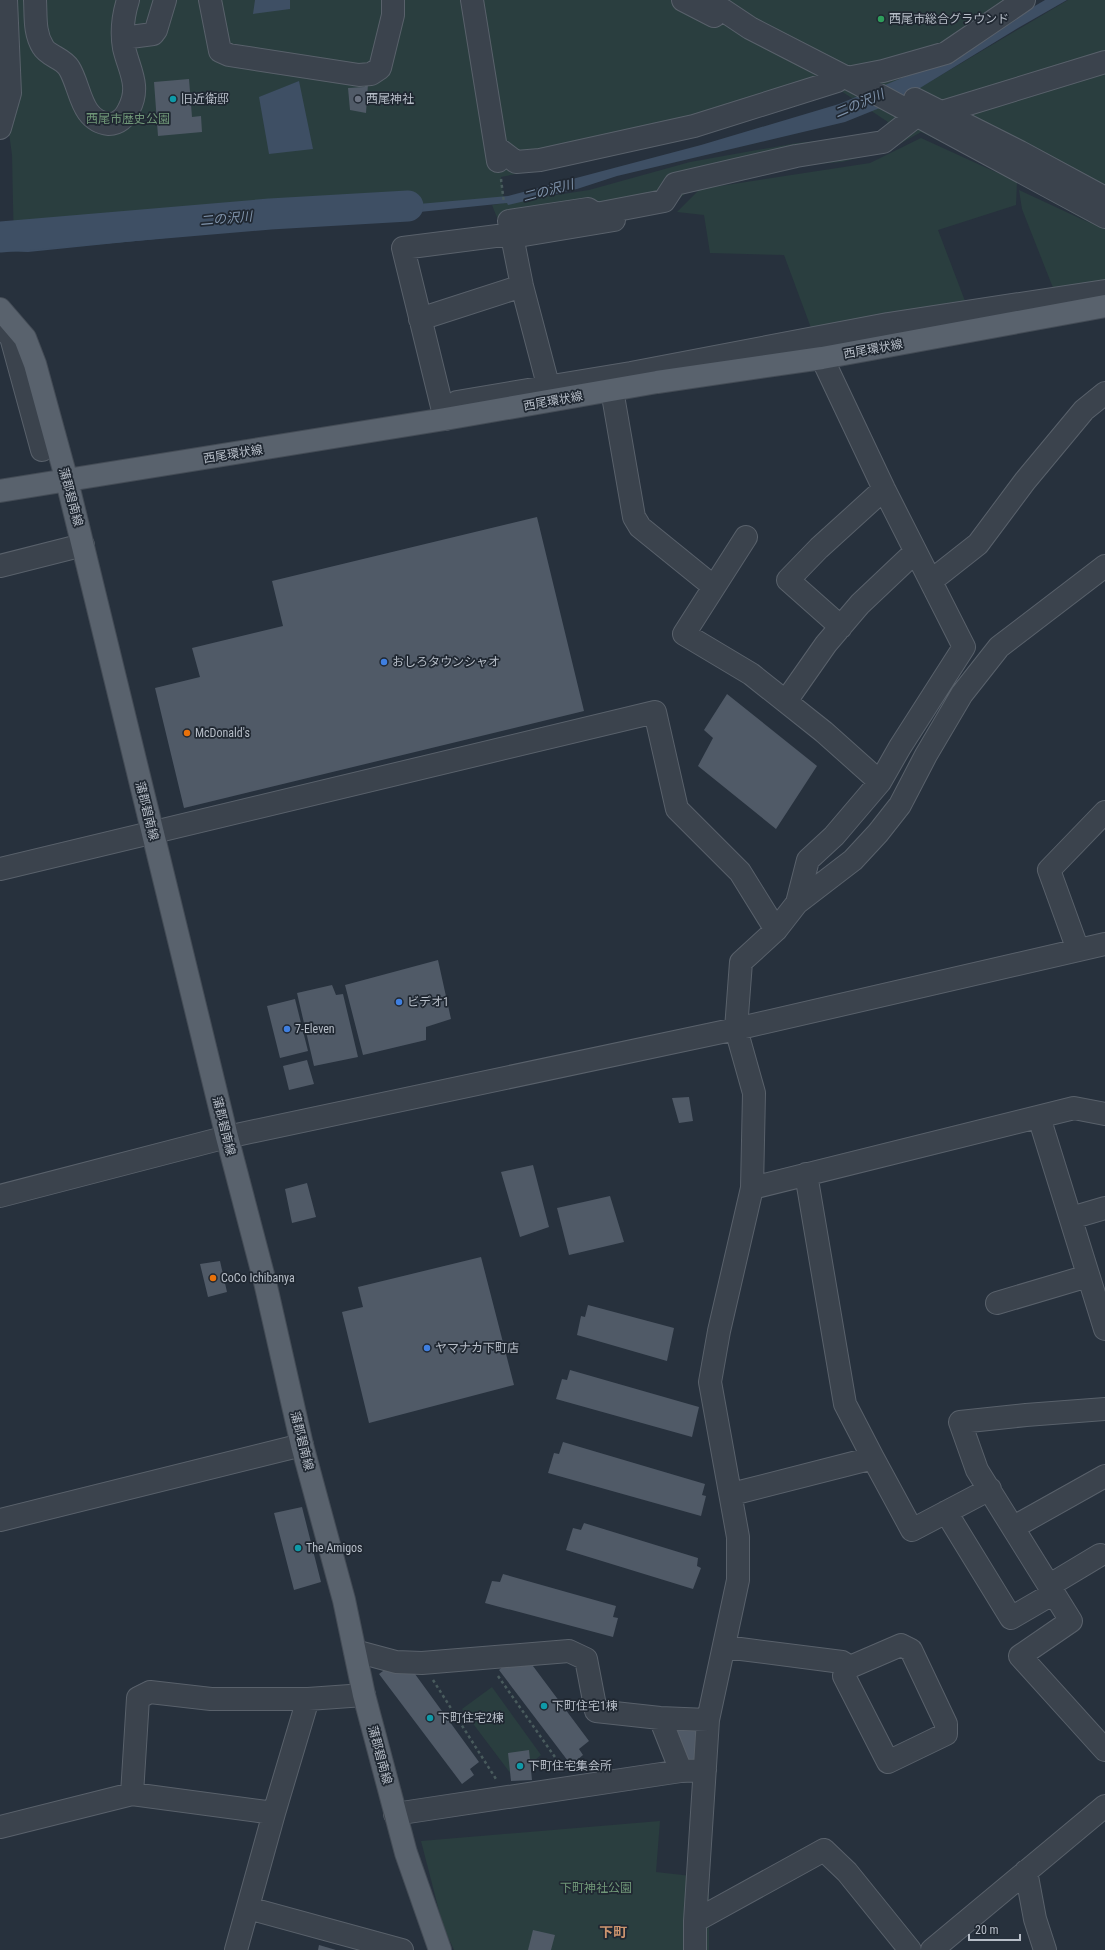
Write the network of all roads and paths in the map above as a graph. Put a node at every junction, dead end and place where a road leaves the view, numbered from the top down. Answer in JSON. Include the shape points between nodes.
{"nodes":[{"id":1,"x":6,"y":0,"type":"edge"},
{"id":2,"x":35,"y":0,"type":"edge"},
{"id":3,"x":128,"y":0,"type":"edge"},
{"id":4,"x":165,"y":0,"type":"edge"},
{"id":5,"x":210,"y":0,"type":"edge"},
{"id":6,"x":394,"y":0,"type":"edge"},
{"id":7,"x":472,"y":0,"type":"edge"},
{"id":8,"x":683,"y":0,"type":"edge"},
{"id":9,"x":703,"y":0,"type":"edge"},
{"id":10,"x":726,"y":0,"type":"edge"},
{"id":11,"x":1024,"y":0,"type":"edge"},
{"id":12,"x":123,"y":38,"type":"junction"},
{"id":13,"x":1105,"y":62,"type":"edge"},
{"id":14,"x":814,"y":69,"type":"dead end"},
{"id":15,"x":846,"y":76,"type":"junction"},
{"id":16,"x":924,"y":116,"type":"junction"},
{"id":17,"x":0,"y":128,"type":"edge"},
{"id":18,"x":496,"y":147,"type":"junction"},
{"id":19,"x":499,"y":168,"type":"joint"},
{"id":20,"x":1105,"y":198,"type":"edge"},
{"id":21,"x":673,"y":210,"type":"dead end"},
{"id":22,"x":1105,"y":217,"type":"edge"},
{"id":23,"x":1105,"y":223,"type":"edge"},
{"id":24,"x":511,"y":231,"type":"junction"},
{"id":25,"x":522,"y":286,"type":"junction"},
{"id":26,"x":1104,"y":304,"type":"edge"},
{"id":27,"x":0,"y":308,"type":"edge"},
{"id":28,"x":420,"y":319,"type":"junction"},
{"id":29,"x":0,"y":327,"type":"edge"},
{"id":30,"x":822,"y":358,"type":"junction"},
{"id":31,"x":612,"y":390,"type":"junction"},
{"id":32,"x":1105,"y":393,"type":"edge"},
{"id":33,"x":550,"y":394,"type":"junction"},
{"id":34,"x":451,"y":410,"type":"junction"},
{"id":35,"x":42,"y":450,"type":"dead end"},
{"id":36,"x":67,"y":481,"type":"junction"},
{"id":37,"x":884,"y":488,"type":"junction"},
{"id":38,"x":0,"y":491,"type":"edge"},
{"id":39,"x":746,"y":537,"type":"dead end"},
{"id":40,"x":84,"y":545,"type":"junction"},
{"id":41,"x":915,"y":552,"type":"junction"},
{"id":42,"x":0,"y":566,"type":"edge"},
{"id":43,"x":1105,"y":566,"type":"edge"},
{"id":44,"x":931,"y":581,"type":"junction"},
{"id":45,"x":714,"y":587,"type":"junction"},
{"id":46,"x":841,"y":627,"type":"junction"},
{"id":47,"x":786,"y":701,"type":"junction"},
{"id":48,"x":880,"y":782,"type":"junction"},
{"id":49,"x":1105,"y":812,"type":"edge"},
{"id":50,"x":152,"y":831,"type":"junction"},
{"id":51,"x":0,"y":869,"type":"edge"},
{"id":52,"x":797,"y":903,"type":"junction"},
{"id":53,"x":776,"y":930,"type":"junction"},
{"id":54,"x":1105,"y":944,"type":"edge"},
{"id":55,"x":1078,"y":950,"type":"junction"},
{"id":56,"x":736,"y":1029,"type":"junction"},
{"id":57,"x":1105,"y":1114,"type":"edge"},
{"id":58,"x":1039,"y":1117,"type":"junction"},
{"id":59,"x":226,"y":1137,"type":"junction"},
{"id":60,"x":806,"y":1174,"type":"junction"},
{"id":61,"x":752,"y":1188,"type":"junction"},
{"id":62,"x":0,"y":1196,"type":"edge"},
{"id":63,"x":1105,"y":1208,"type":"edge"},
{"id":64,"x":1071,"y":1218,"type":"junction"},
{"id":65,"x":1088,"y":1276,"type":"junction"},
{"id":66,"x":997,"y":1303,"type":"dead end"},
{"id":67,"x":1105,"y":1329,"type":"edge"},
{"id":68,"x":1105,"y":1409,"type":"edge"},
{"id":69,"x":302,"y":1445,"type":"junction"},
{"id":70,"x":873,"y":1458,"type":"junction"},
{"id":71,"x":1105,"y":1476,"type":"edge"},
{"id":72,"x":990,"y":1489,"type":"junction"},
{"id":73,"x":732,"y":1494,"type":"junction"},
{"id":74,"x":946,"y":1512,"type":"junction"},
{"id":75,"x":0,"y":1520,"type":"edge"},
{"id":76,"x":1014,"y":1527,"type":"junction"},
{"id":77,"x":1100,"y":1555,"type":"dead end"},
{"id":78,"x":1052,"y":1589,"type":"junction"},
{"id":79,"x":725,"y":1647,"type":"junction"},
{"id":80,"x":355,"y":1651,"type":"junction"},
{"id":81,"x":486,"y":1658,"type":"junction"},
{"id":82,"x":422,"y":1663,"type":"junction"},
{"id":83,"x":848,"y":1666,"type":"junction"},
{"id":84,"x":364,"y":1695,"type":"junction"},
{"id":85,"x":308,"y":1699,"type":"junction"},
{"id":86,"x":660,"y":1718,"type":"junction"},
{"id":87,"x":708,"y":1720,"type":"junction"},
{"id":88,"x":1105,"y":1750,"type":"edge"},
{"id":89,"x":705,"y":1770,"type":"junction"},
{"id":90,"x":681,"y":1771,"type":"junction"},
{"id":91,"x":576,"y":1786,"type":"junction"},
{"id":92,"x":132,"y":1794,"type":"junction"},
{"id":93,"x":507,"y":1796,"type":"junction"},
{"id":94,"x":1105,"y":1806,"type":"edge"},
{"id":95,"x":274,"y":1813,"type":"junction"},
{"id":96,"x":395,"y":1814,"type":"junction"},
{"id":97,"x":0,"y":1827,"type":"edge"},
{"id":98,"x":1026,"y":1871,"type":"junction"},
{"id":99,"x":248,"y":1908,"type":"junction"},
{"id":100,"x":695,"y":1921,"type":"junction"},
{"id":101,"x":393,"y":1949,"type":"edge"},
{"id":102,"x":236,"y":1950,"type":"edge"},
{"id":103,"x":440,"y":1950,"type":"edge"},
{"id":104,"x":695,"y":1950,"type":"edge"},
{"id":105,"x":910,"y":1950,"type":"edge"},
{"id":106,"x":932,"y":1950,"type":"edge"},
{"id":107,"x":1045,"y":1950,"type":"edge"}],
"edges":[{"from":1,"to":17,"type":"street","via":[[10,93]]},
{"from":2,"to":12,"type":"street","via":[[37,33],[43,49],[68,66],[82,103],[93,118],[102,123],[114,124],[123,119],[130,109],[135,91],[133,73]]},
{"from":3,"to":12,"type":"street","via":[[123,18]]},
{"from":4,"to":12,"type":"street","via":[[153,34]]},
{"from":5,"to":6,"type":"street","via":[[220,51],[229,55],[359,75],[371,74],[380,68]]},
{"from":7,"to":18,"type":"street"},
{"from":8,"to":14,"type":"street"},
{"from":9,"to":15,"type":"street","via":[[750,28]]},
{"from":10,"to":15,"type":"street"},
{"from":11,"to":15,"type":"street","via":[[946,53],[883,71]]},
{"from":13,"to":16,"type":"street"},
{"from":15,"to":16,"type":"street"},
{"from":15,"to":18,"type":"street","via":[[694,126],[540,160],[516,162]]},
{"from":16,"to":20,"type":"street","via":[[1020,152]]},
{"from":16,"to":22,"type":"street"},
{"from":16,"to":23,"type":"street"},
{"from":16,"to":24,"type":"street","via":[[883,142],[796,156],[675,184],[664,201],[596,214],[588,209]]},
{"from":18,"to":19,"type":"street"},
{"from":19,"to":24,"type":"path"},
{"from":21,"to":24,"type":"street"},
{"from":24,"to":25,"type":"street"},
{"from":24,"to":28,"type":"street","via":[[403,248]]},
{"from":25,"to":28,"type":"street"},
{"from":25,"to":33,"type":"street"},
{"from":26,"to":30,"type":"main road","name":"西尾環状線"},
{"from":26,"to":33,"type":"street","via":[[888,324]]},
{"from":27,"to":36,"type":"main road","name":"蒲郡碧南線","via":[[25,338],[35,364]]},
{"from":28,"to":34,"type":"street"},
{"from":29,"to":35,"type":"street","via":[[12,337]]},
{"from":30,"to":31,"type":"main road","name":"西尾環状線"},
{"from":30,"to":37,"type":"street"},
{"from":31,"to":33,"type":"main road","name":"西尾環状線"},
{"from":31,"to":45,"type":"street","via":[[634,517],[640,527]]},
{"from":32,"to":44,"type":"street","via":[[1084,410],[1030,475],[978,544]]},
{"from":33,"to":34,"type":"main road","name":"西尾環状線"},
{"from":34,"to":36,"type":"main road","name":"西尾環状線"},
{"from":36,"to":38,"type":"main road","name":"西尾環状線"},
{"from":36,"to":40,"type":"main road","name":"蒲郡碧南線"},
{"from":37,"to":41,"type":"street"},
{"from":37,"to":46,"type":"street","via":[[788,580]]},
{"from":39,"to":45,"type":"street"},
{"from":40,"to":42,"type":"street"},
{"from":40,"to":50,"type":"main road","name":"蒲郡碧南線"},
{"from":41,"to":44,"type":"street"},
{"from":41,"to":46,"type":"street","via":[[860,604]]},
{"from":43,"to":52,"type":"street","via":[[999,647],[962,694],[900,805],[878,833],[853,860]]},
{"from":44,"to":48,"type":"street","via":[[964,647]]},
{"from":45,"to":47,"type":"street","via":[[684,634],[751,674]]},
{"from":46,"to":47,"type":"street"},
{"from":47,"to":48,"type":"street"},
{"from":48,"to":52,"type":"street","via":[[834,836],[808,860]]},
{"from":49,"to":55,"type":"street","via":[[1049,870]]},
{"from":50,"to":51,"type":"street"},
{"from":50,"to":53,"type":"street","via":[[655,712],[677,809],[740,872]]},
{"from":50,"to":59,"type":"main road","name":"蒲郡碧南線"},
{"from":52,"to":53,"type":"street"},
{"from":53,"to":56,"type":"street","via":[[741,962]]},
{"from":54,"to":55,"type":"street"},
{"from":55,"to":56,"type":"street"},
{"from":56,"to":59,"type":"street"},
{"from":56,"to":61,"type":"street","via":[[754,1093]]},
{"from":57,"to":58,"type":"street","via":[[1074,1108]]},
{"from":58,"to":60,"type":"street"},
{"from":58,"to":64,"type":"street"},
{"from":59,"to":62,"type":"street"},
{"from":59,"to":69,"type":"main road","name":"蒲郡碧南線","via":[[265,1282]]},
{"from":60,"to":61,"type":"street"},
{"from":60,"to":70,"type":"street","via":[[845,1404]]},
{"from":61,"to":73,"type":"street","via":[[710,1382]]},
{"from":63,"to":64,"type":"street"},
{"from":64,"to":65,"type":"street"},
{"from":65,"to":66,"type":"street"},
{"from":65,"to":67,"type":"street"},
{"from":68,"to":72,"type":"street","via":[[960,1422],[977,1470]]},
{"from":69,"to":75,"type":"street"},
{"from":69,"to":80,"type":"main road","name":"蒲郡碧南線","via":[[344,1600]]},
{"from":70,"to":73,"type":"street"},
{"from":70,"to":74,"type":"street","via":[[912,1530]]},
{"from":71,"to":76,"type":"street"},
{"from":72,"to":74,"type":"street"},
{"from":72,"to":76,"type":"street"},
{"from":73,"to":79,"type":"street","via":[[738,1537],[738,1580]]},
{"from":74,"to":78,"type":"street","via":[[1011,1618]]},
{"from":76,"to":78,"type":"street"},
{"from":77,"to":78,"type":"street"},
{"from":78,"to":88,"type":"street","via":[[1071,1620],[1020,1656]]},
{"from":79,"to":83,"type":"street","via":[[842,1662]]},
{"from":79,"to":87,"type":"street"},
{"from":80,"to":82,"type":"street","via":[[396,1662]]},
{"from":80,"to":84,"type":"main road","name":"蒲郡碧南線"},
{"from":81,"to":82,"type":"street"},
{"from":81,"to":86,"type":"street","via":[[569,1651],[586,1659],[596,1711]]},
{"from":81,"to":91,"type":"path"},
{"from":82,"to":93,"type":"path"},
{"from":83,"to":83,"type":"street","via":[[850,1668],[901,1645],[911,1650],[946,1724],[946,1734],[888,1762],[844,1676]]},
{"from":84,"to":85,"type":"street"},
{"from":84,"to":96,"type":"main road","name":"蒲郡碧南線"},
{"from":85,"to":92,"type":"street","via":[[211,1698],[150,1692],[138,1698]]},
{"from":85,"to":95,"type":"street"},
{"from":86,"to":87,"type":"street"},
{"from":86,"to":90,"type":"street"},
{"from":87,"to":89,"type":"street"},
{"from":89,"to":90,"type":"street"},
{"from":89,"to":100,"type":"street"},
{"from":90,"to":91,"type":"street"},
{"from":91,"to":93,"type":"street"},
{"from":92,"to":95,"type":"street"},
{"from":92,"to":97,"type":"street"},
{"from":93,"to":96,"type":"street"},
{"from":94,"to":98,"type":"street"},
{"from":95,"to":99,"type":"street"},
{"from":96,"to":103,"type":"main road","name":"蒲郡碧南線","via":[[406,1854]]},
{"from":98,"to":106,"type":"street"},
{"from":98,"to":107,"type":"street","via":[[1035,1919]]},
{"from":99,"to":101,"type":"street"},
{"from":99,"to":102,"type":"street"},
{"from":100,"to":104,"type":"street"},
{"from":100,"to":105,"type":"street","via":[[824,1850],[847,1872]]}]}
